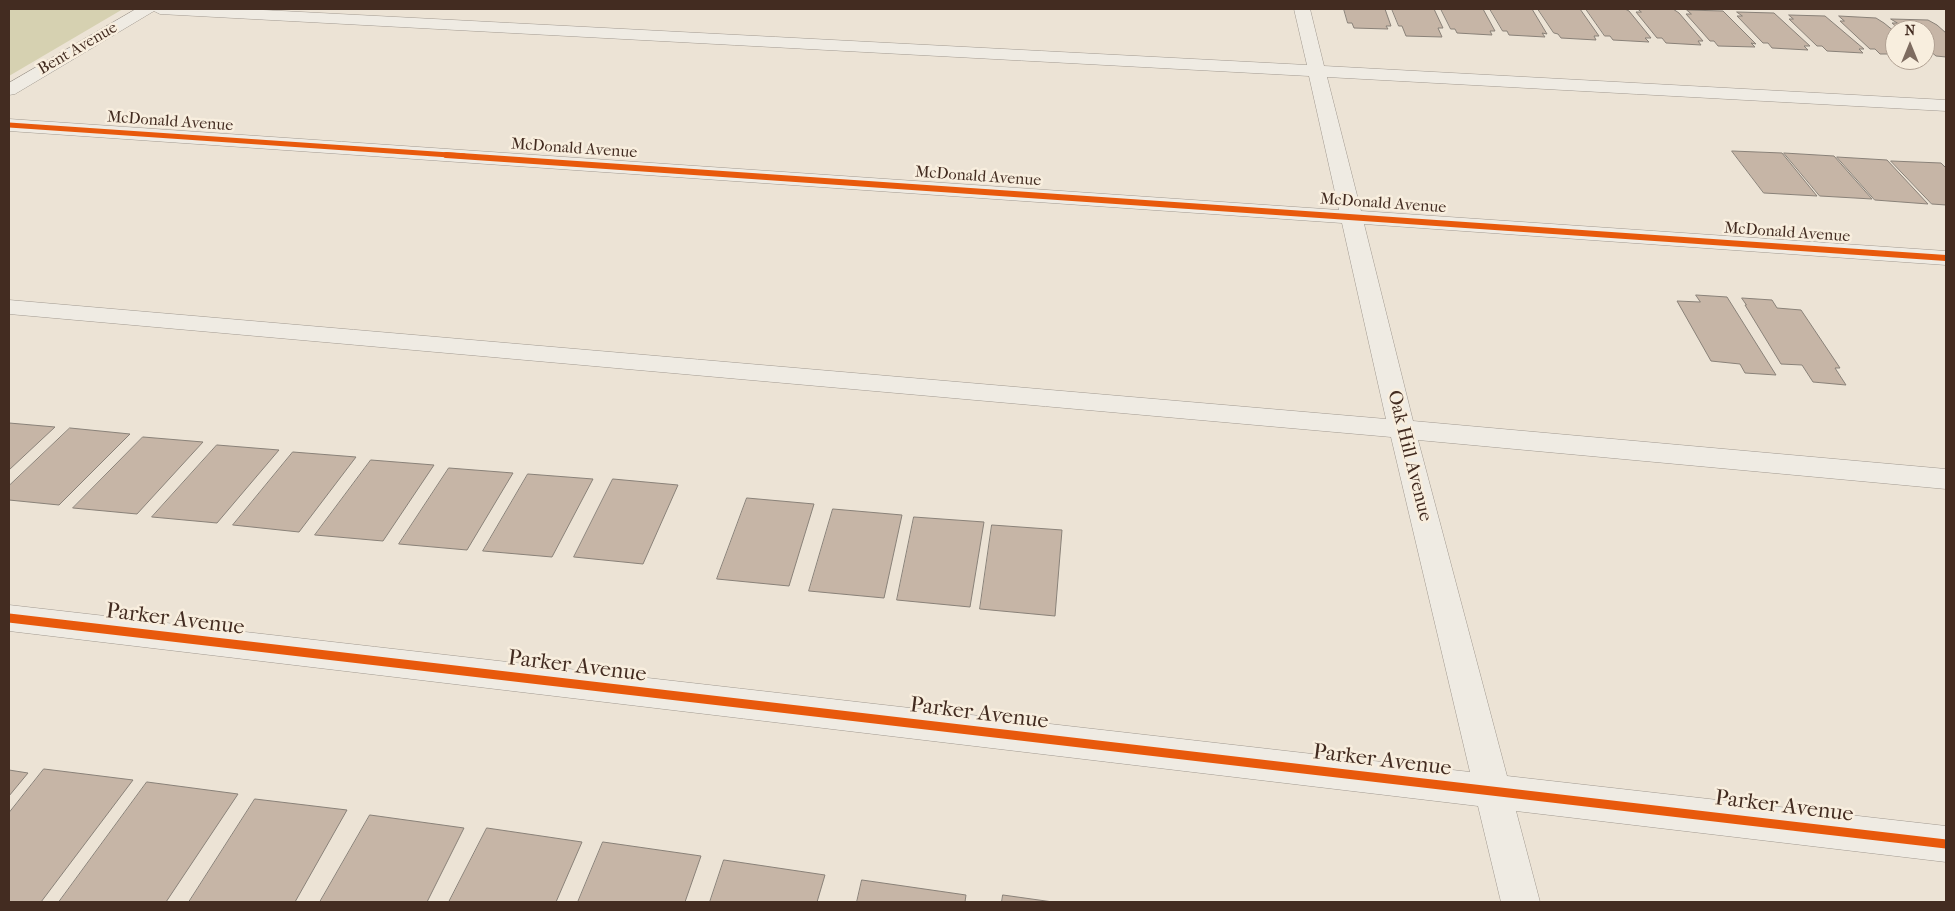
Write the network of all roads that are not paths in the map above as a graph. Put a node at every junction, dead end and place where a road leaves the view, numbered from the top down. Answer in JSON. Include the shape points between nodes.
{"nodes":[{"id":1,"x":146,"y":9,"type":"edge"},
{"id":2,"x":160,"y":9,"type":"edge"},
{"id":3,"x":1302,"y":9,"type":"edge"},
{"id":4,"x":1316,"y":70,"type":"junction"},
{"id":5,"x":9,"y":90,"type":"edge"},
{"id":6,"x":1946,"y":104,"type":"edge"},
{"id":7,"x":9,"y":125,"type":"edge"},
{"id":8,"x":1351,"y":216,"type":"junction"},
{"id":9,"x":1946,"y":258,"type":"edge"},
{"id":10,"x":9,"y":308,"type":"edge"},
{"id":11,"x":1402,"y":429,"type":"junction"},
{"id":12,"x":1946,"y":479,"type":"edge"},
{"id":13,"x":9,"y":618,"type":"edge"},
{"id":14,"x":1493,"y":791,"type":"junction"},
{"id":15,"x":1946,"y":844,"type":"edge"},
{"id":16,"x":1520,"y":902,"type":"edge"}],
"edges":[{"from":1,"to":5,"type":"street","name":"Bent Avenue"},
{"from":2,"to":4,"type":"street"},
{"from":3,"to":4,"type":"street","name":"Oak Hill Avenue"},
{"from":4,"to":6,"type":"street"},
{"from":4,"to":8,"type":"street","name":"Oak Hill Avenue"},
{"from":7,"to":8,"type":"street","name":"McDonald Avenue"},
{"from":8,"to":9,"type":"street","name":"McDonald Avenue"},
{"from":8,"to":11,"type":"street","name":"Oak Hill Avenue"},
{"from":10,"to":11,"type":"street"},
{"from":11,"to":12,"type":"street"},
{"from":11,"to":14,"type":"street","name":"Oak Hill Avenue"},
{"from":13,"to":14,"type":"street","name":"Parker Avenue"},
{"from":14,"to":15,"type":"street","name":"Parker Avenue"},
{"from":14,"to":16,"type":"street","name":"Oak Hill Avenue"}]}
